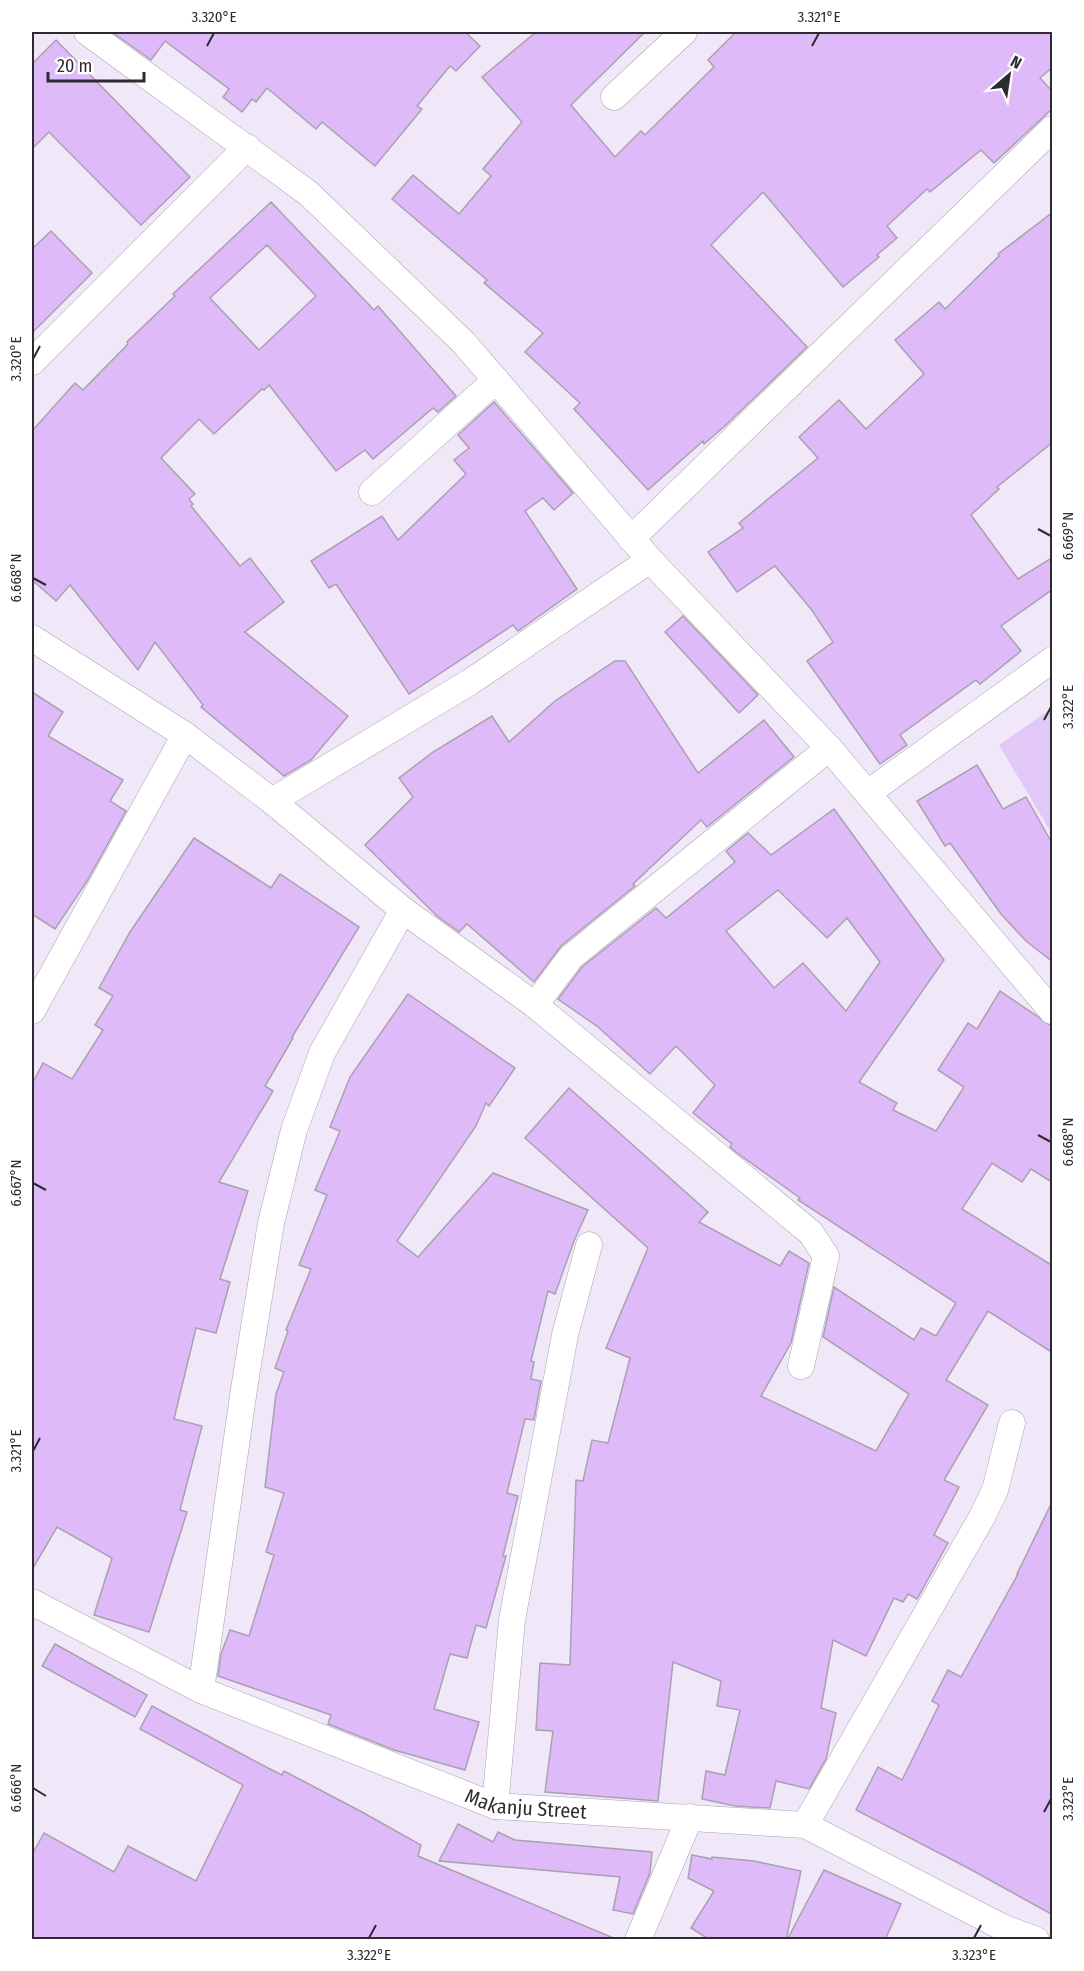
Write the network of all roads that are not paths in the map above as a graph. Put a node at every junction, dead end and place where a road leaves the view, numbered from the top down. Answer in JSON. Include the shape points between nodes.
{"nodes":[{"id":1,"x":87,"y":32,"type":"edge"},
{"id":2,"x":684,"y":32,"type":"edge"},
{"id":3,"x":614,"y":98,"type":"dead end"},
{"id":4,"x":1053,"y":129,"type":"edge"},
{"id":5,"x":247,"y":147,"type":"junction"},
{"id":6,"x":32,"y":362,"type":"edge"},
{"id":7,"x":496,"y":380,"type":"junction"},
{"id":8,"x":372,"y":492,"type":"dead end"},
{"id":9,"x":632,"y":539,"type":"junction"},
{"id":10,"x":650,"y":560,"type":"junction"},
{"id":11,"x":32,"y":638,"type":"edge"},
{"id":12,"x":1053,"y":660,"type":"edge"},
{"id":13,"x":185,"y":735,"type":"junction"},
{"id":14,"x":829,"y":748,"type":"junction"},
{"id":15,"x":868,"y":793,"type":"junction"},
{"id":16,"x":272,"y":801,"type":"junction"},
{"id":17,"x":403,"y":910,"type":"junction"},
{"id":18,"x":535,"y":1005,"type":"junction"},
{"id":19,"x":32,"y":1011,"type":"edge"},
{"id":20,"x":1053,"y":1011,"type":"edge"},
{"id":21,"x":589,"y":1245,"type":"dead end"},
{"id":22,"x":801,"y":1366,"type":"dead end"},
{"id":23,"x":1012,"y":1423,"type":"dead end"},
{"id":24,"x":33,"y":1609,"type":"edge"},
{"id":25,"x":201,"y":1690,"type":"junction"},
{"id":26,"x":495,"y":1806,"type":"junction"},
{"id":27,"x":690,"y":1817,"type":"junction"},
{"id":28,"x":805,"y":1825,"type":"junction"},
{"id":29,"x":638,"y":1940,"type":"edge"},
{"id":30,"x":1036,"y":1940,"type":"edge"}],
"edges":[{"from":1,"to":5,"type":"street"},
{"from":2,"to":3,"type":"street"},
{"from":4,"to":9,"type":"street"},
{"from":5,"to":6,"type":"street"},
{"from":5,"to":7,"type":"street","via":[[308,194],[464,343]]},
{"from":7,"to":8,"type":"street"},
{"from":7,"to":9,"type":"street"},
{"from":9,"to":10,"type":"street"},
{"from":10,"to":14,"type":"street"},
{"from":10,"to":16,"type":"street","via":[[470,682]]},
{"from":11,"to":13,"type":"street"},
{"from":12,"to":15,"type":"street"},
{"from":13,"to":16,"type":"street"},
{"from":13,"to":19,"type":"street"},
{"from":14,"to":15,"type":"street"},
{"from":14,"to":18,"type":"street","via":[[571,957]]},
{"from":15,"to":20,"type":"street"},
{"from":16,"to":17,"type":"street"},
{"from":17,"to":18,"type":"street"},
{"from":17,"to":25,"type":"street","via":[[322,1053],[294,1130],[271,1223]]},
{"from":18,"to":22,"type":"street","via":[[811,1233],[826,1256]]},
{"from":21,"to":26,"type":"street","via":[[565,1335],[512,1620]]},
{"from":23,"to":28,"type":"street","via":[[994,1490],[981,1517]]},
{"from":24,"to":25,"type":"street","name":"Makanju Street"},
{"from":25,"to":26,"type":"street","name":"Makanju Street"},
{"from":26,"to":27,"type":"street","name":"Makanju Street"},
{"from":27,"to":28,"type":"street","name":"Makanju Street"},
{"from":27,"to":29,"type":"street"},
{"from":28,"to":30,"type":"street","name":"Makanju Street","via":[[1002,1927]]}]}
